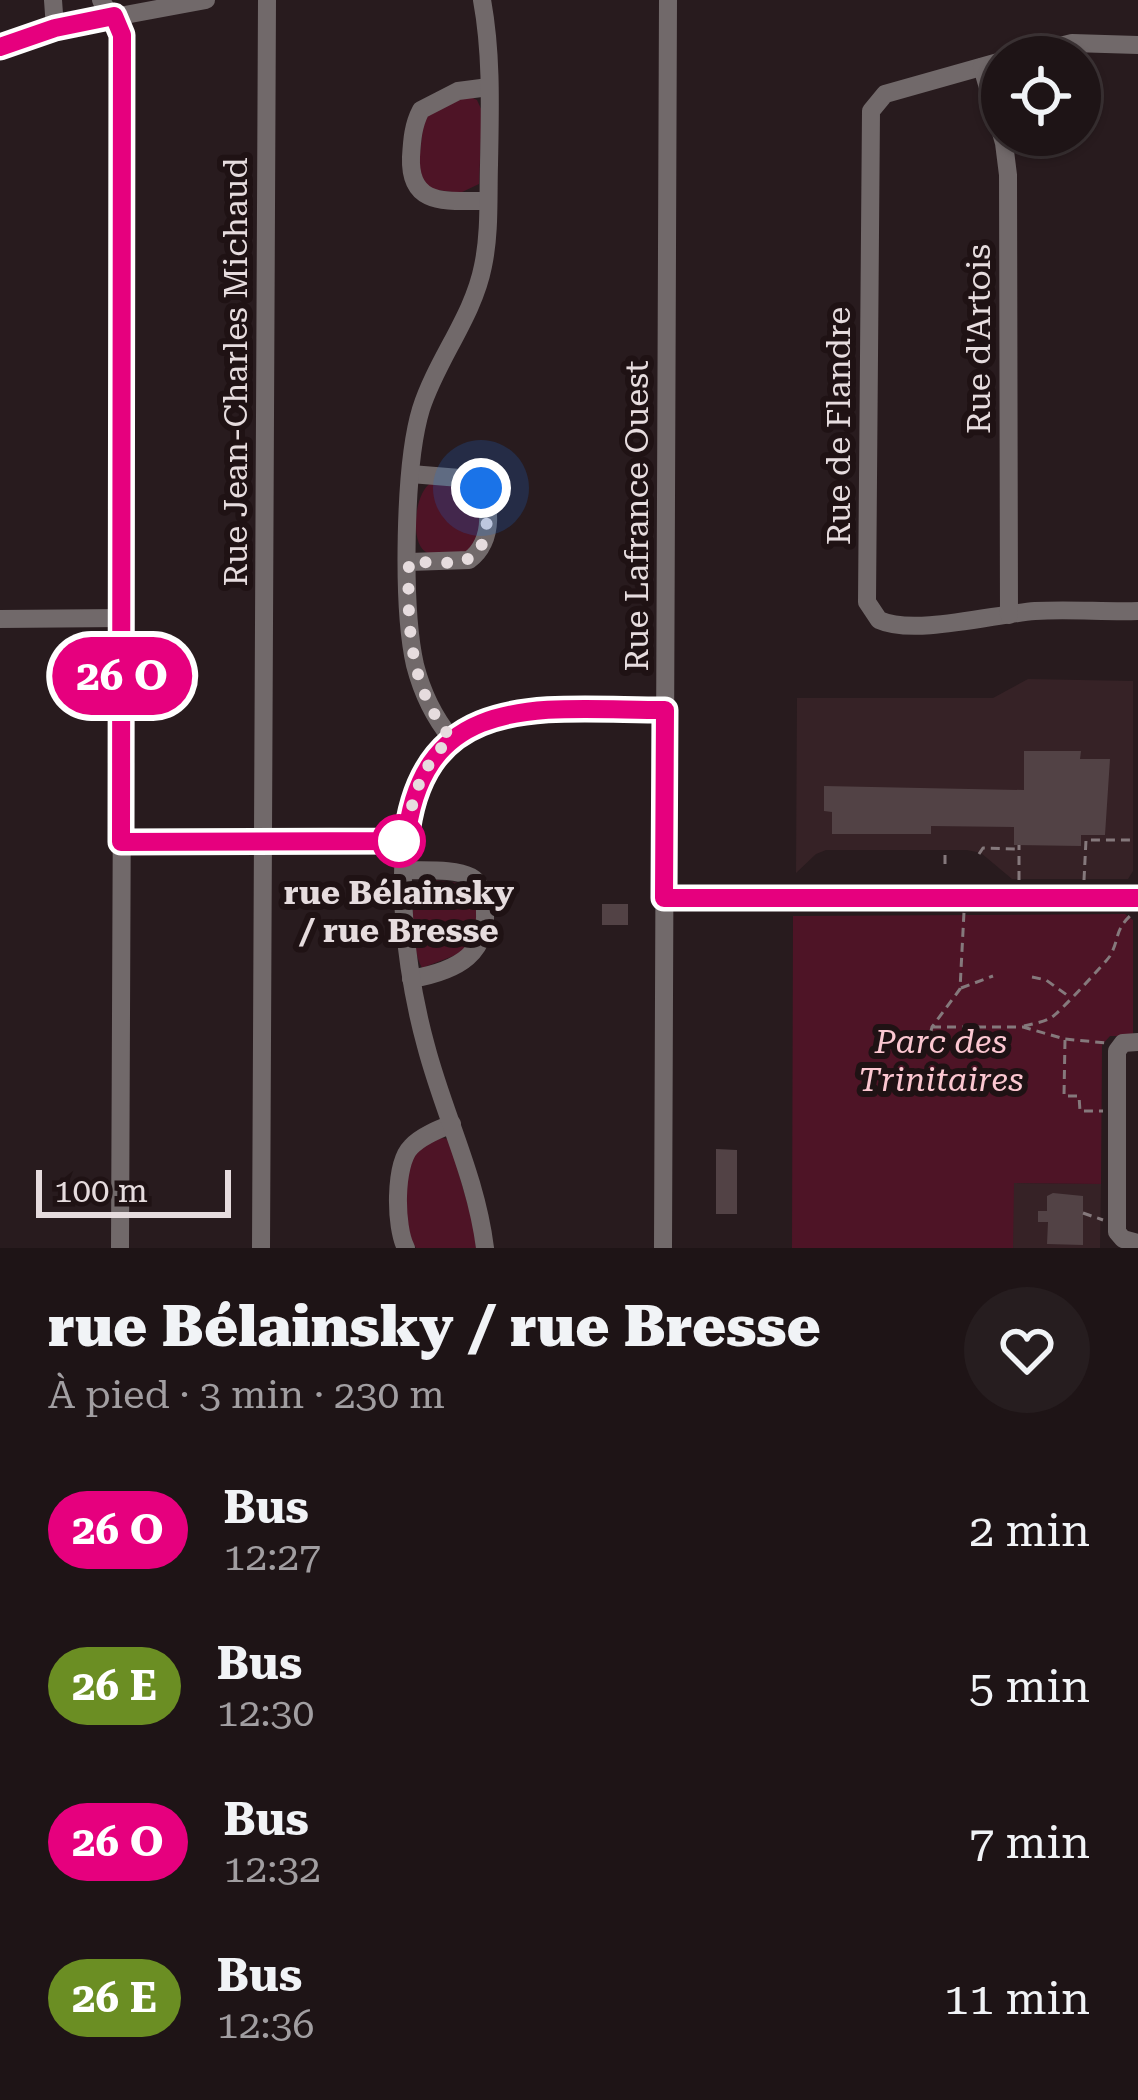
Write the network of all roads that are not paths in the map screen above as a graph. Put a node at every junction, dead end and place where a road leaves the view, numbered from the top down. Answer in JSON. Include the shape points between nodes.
{"nodes":[{"id":1,"x":53,"y":0,"type":"edge"},
{"id":2,"x":100,"y":0,"type":"edge"},
{"id":3,"x":206,"y":0,"type":"edge"},
{"id":4,"x":266,"y":0,"type":"edge"},
{"id":5,"x":482,"y":0,"type":"edge"},
{"id":6,"x":668,"y":0,"type":"edge"},
{"id":7,"x":114,"y":16,"type":"junction"},
{"id":8,"x":55,"y":28,"type":"junction"},
{"id":9,"x":1101,"y":44,"type":"edge"},
{"id":10,"x":1138,"y":46,"type":"edge"},
{"id":11,"x":0,"y":47,"type":"edge"},
{"id":12,"x":981,"y":67,"type":"edge"},
{"id":13,"x":489,"y":87,"type":"junction"},
{"id":14,"x":1006,"y":156,"type":"edge"},
{"id":15,"x":488,"y":201,"type":"junction"},
{"id":16,"x":411,"y":474,"type":"junction"},
{"id":17,"x":409,"y":562,"type":"junction"},
{"id":18,"x":1138,"y":611,"type":"edge"},
{"id":19,"x":1009,"y":615,"type":"junction"},
{"id":20,"x":122,"y":618,"type":"junction"},
{"id":21,"x":0,"y":619,"type":"edge"},
{"id":22,"x":665,"y":710,"type":"junction"},
{"id":23,"x":451,"y":738,"type":"junction"},
{"id":24,"x":406,"y":841,"type":"junction"},
{"id":25,"x":121,"y":842,"type":"junction"},
{"id":26,"x":262,"y":842,"type":"junction"},
{"id":27,"x":405,"y":870,"type":"junction"},
{"id":28,"x":664,"y":898,"type":"junction"},
{"id":29,"x":1134,"y":906,"type":"edge"},
{"id":30,"x":411,"y":979,"type":"junction"},
{"id":31,"x":1128,"y":1044,"type":"edge"},
{"id":32,"x":1138,"y":1092,"type":"edge"},
{"id":33,"x":1117,"y":1102,"type":"junction"},
{"id":34,"x":452,"y":1124,"type":"junction"},
{"id":35,"x":1138,"y":1243,"type":"edge"},
{"id":36,"x":120,"y":1248,"type":"edge"},
{"id":37,"x":261,"y":1248,"type":"edge"},
{"id":38,"x":406,"y":1248,"type":"edge"},
{"id":39,"x":485,"y":1248,"type":"edge"},
{"id":40,"x":663,"y":1248,"type":"edge"}],
"edges":[{"from":1,"to":8,"type":"street"},
{"from":2,"to":7,"type":"street"},
{"from":3,"to":7,"type":"street"},
{"from":4,"to":26,"type":"street","name":"Rue Jean-Charles Michaud"},
{"from":5,"to":13,"type":"street"},
{"from":6,"to":22,"type":"street","name":"Rue Lafrance Ouest"},
{"from":7,"to":8,"type":"street"},
{"from":7,"to":20,"type":"street","via":[[125,80]]},
{"from":8,"to":11,"type":"street"},
{"from":9,"to":10,"type":"street"},
{"from":12,"to":19,"type":"street","name":"Rue de Flandre","via":[[885,94],[871,111],[867,595],[886,624]]},
{"from":13,"to":15,"type":"street"},
{"from":13,"to":15,"type":"street","via":[[458,91],[421,110],[411,167],[429,197]]},
{"from":14,"to":19,"type":"street","name":"Rue d'Artois"},
{"from":15,"to":16,"type":"street","via":[[482,273],[420,411]]},
{"from":16,"to":17,"type":"street"},
{"from":16,"to":17,"type":"street","via":[[475,482],[487,522],[484,544],[470,560]]},
{"from":17,"to":23,"type":"street","via":[[414,662]]},
{"from":18,"to":19,"type":"street","name":"Rue de Flandre"},
{"from":20,"to":21,"type":"street"},
{"from":20,"to":25,"type":"street"},
{"from":22,"to":23,"type":"street","via":[[513,713]]},
{"from":22,"to":28,"type":"street","name":"Rue Lafrance Ouest"},
{"from":23,"to":24,"type":"street","via":[[420,782]]},
{"from":24,"to":26,"type":"street"},
{"from":24,"to":27,"type":"street"},
{"from":25,"to":26,"type":"street"},
{"from":25,"to":36,"type":"street"},
{"from":26,"to":37,"type":"street","name":"Rue Jean-Charles Michaud"},
{"from":27,"to":30,"type":"street"},
{"from":27,"to":30,"type":"street","via":[[470,877],[485,905],[474,953]]},
{"from":28,"to":29,"type":"street"},
{"from":28,"to":40,"type":"street","name":"Rue Lafrance Ouest"},
{"from":30,"to":34,"type":"street"},
{"from":31,"to":33,"type":"street"},
{"from":32,"to":33,"type":"street"},
{"from":33,"to":35,"type":"street","via":[[1117,1232]]},
{"from":34,"to":38,"type":"street","via":[[413,1144],[403,1159],[399,1225]]},
{"from":34,"to":39,"type":"street"}]}
